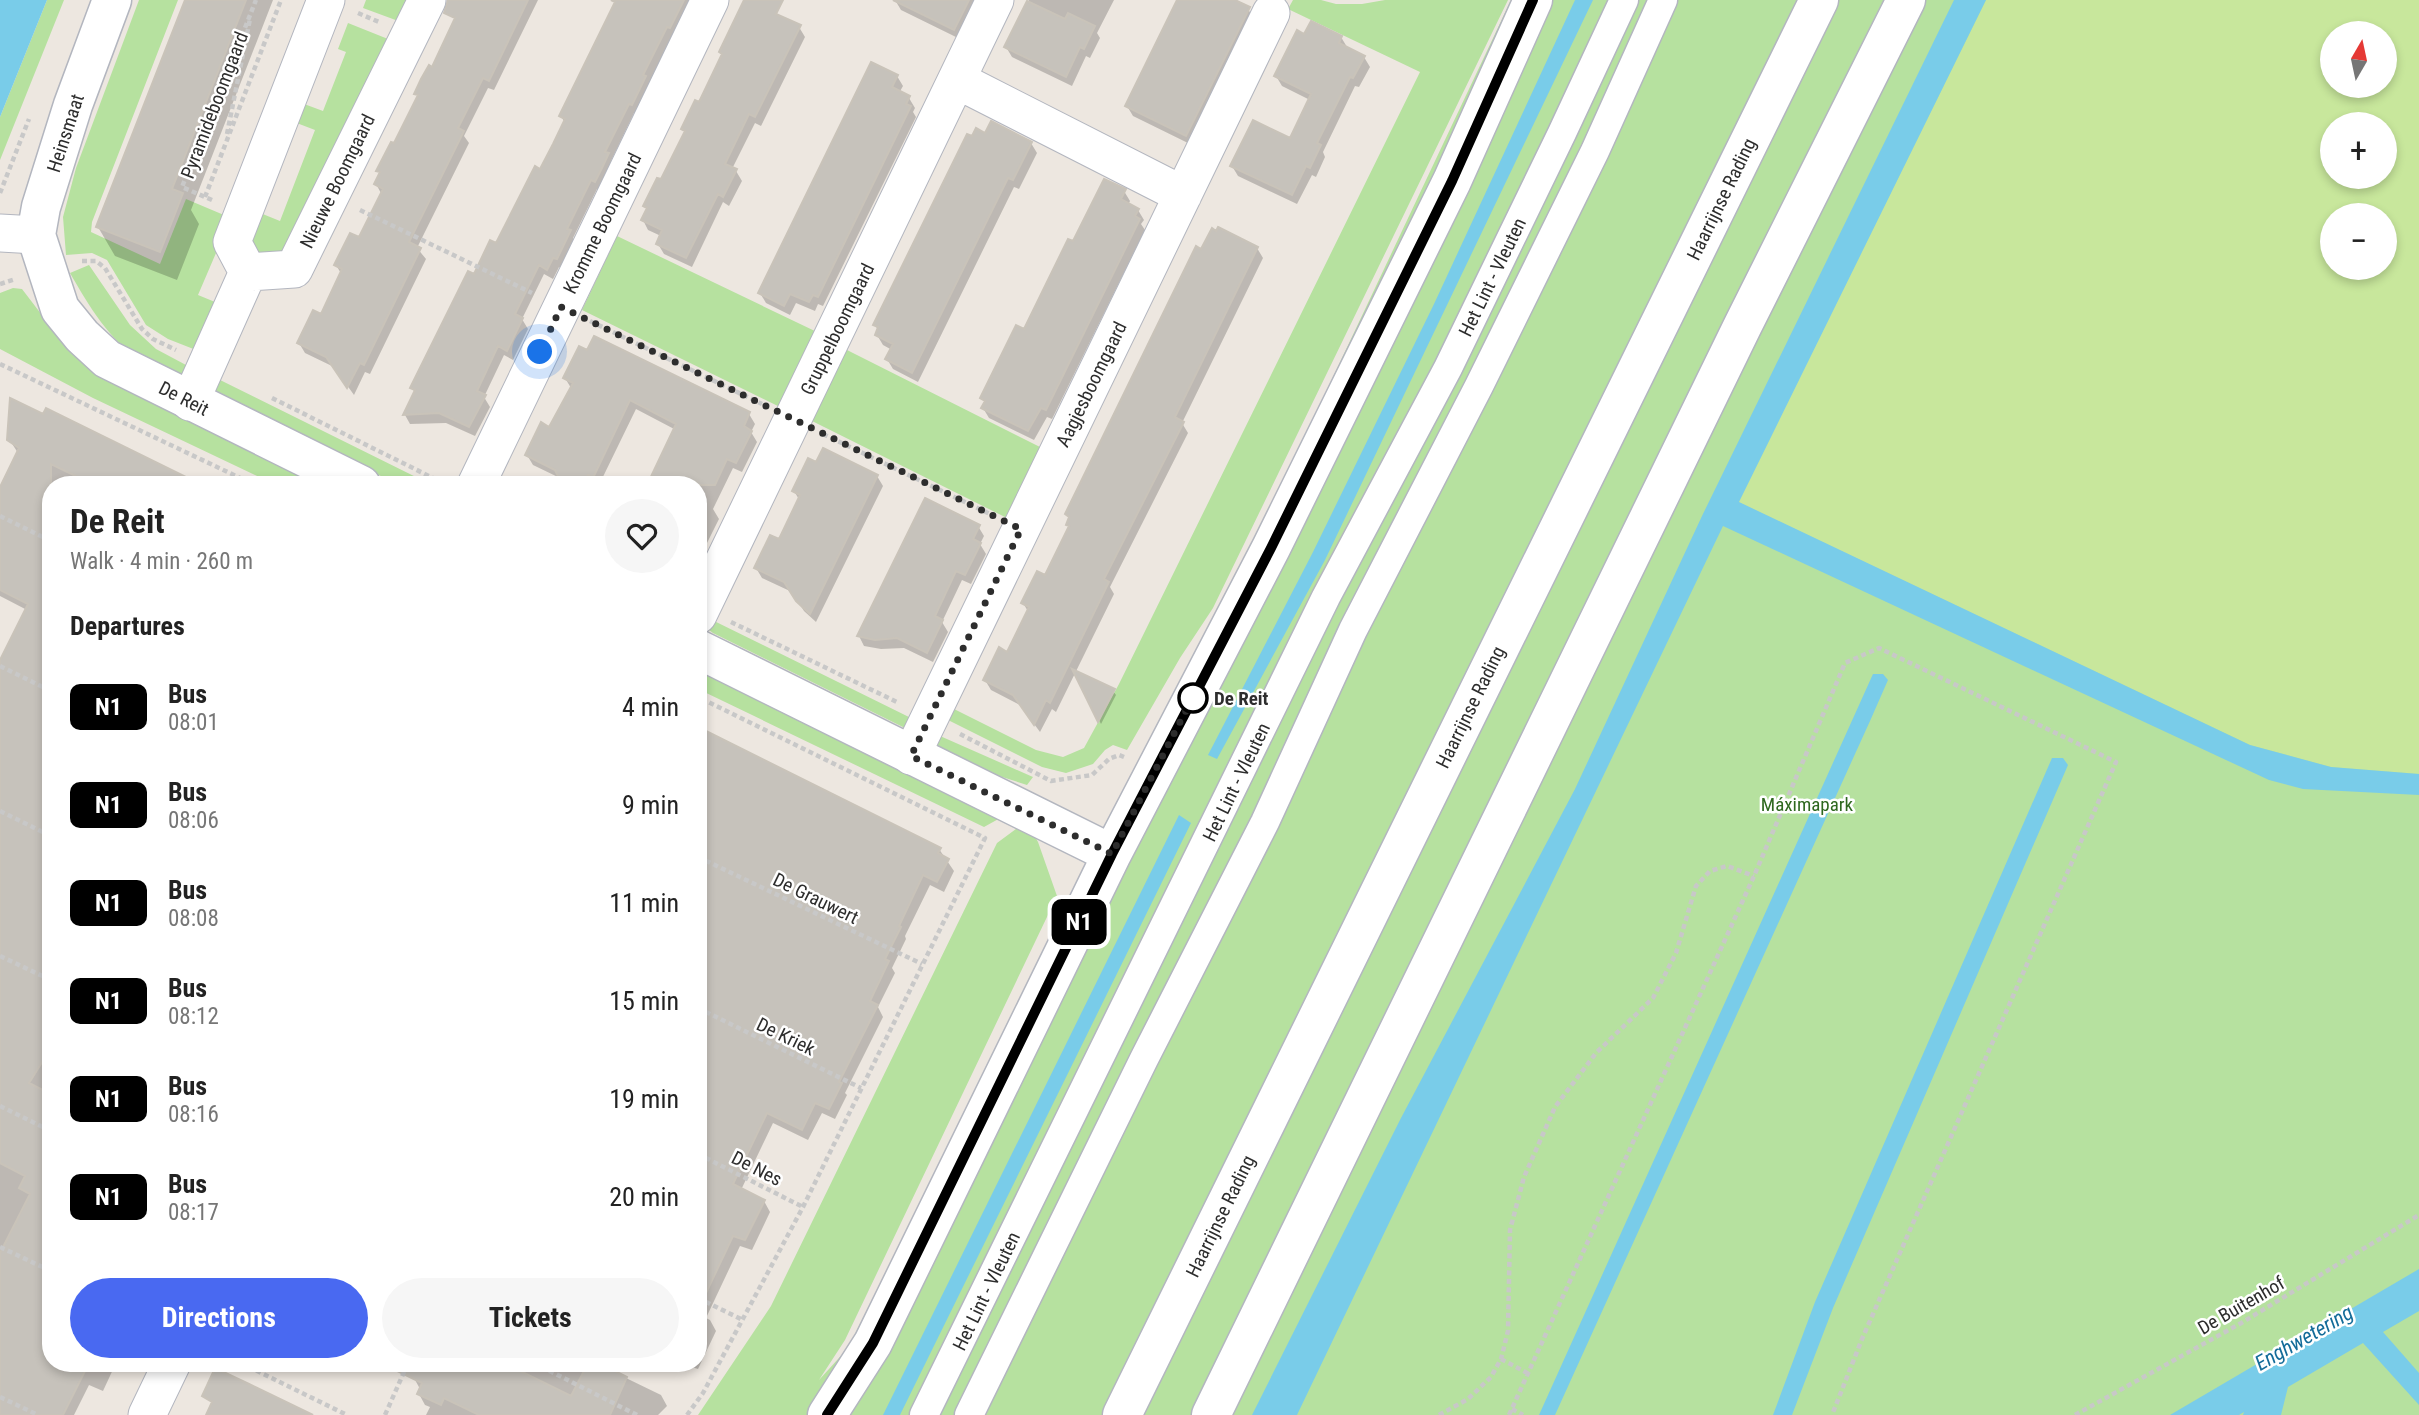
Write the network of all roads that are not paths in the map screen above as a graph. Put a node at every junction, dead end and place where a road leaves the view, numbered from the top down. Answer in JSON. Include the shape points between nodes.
{"nodes":[{"id":1,"x":112,"y":0,"type":"edge"},
{"id":2,"x":326,"y":0,"type":"edge"},
{"id":3,"x":427,"y":0,"type":"edge"},
{"id":4,"x":710,"y":0,"type":"edge"},
{"id":5,"x":995,"y":0,"type":"edge"},
{"id":6,"x":1533,"y":0,"type":"edge"},
{"id":7,"x":1623,"y":0,"type":"edge"},
{"id":8,"x":1663,"y":0,"type":"edge"},
{"id":9,"x":1819,"y":0,"type":"edge"},
{"id":10,"x":1906,"y":0,"type":"edge"},
{"id":11,"x":1271,"y":13,"type":"dead end"},
{"id":12,"x":957,"y":80,"type":"junction"},
{"id":13,"x":1562,"y":133,"type":"junction"},
{"id":14,"x":1595,"y":151,"type":"junction"},
{"id":15,"x":1183,"y":195,"type":"junction"},
{"id":16,"x":28,"y":246,"type":"edge"},
{"id":17,"x":248,"y":272,"type":"junction"},
{"id":18,"x":1448,"y":368,"type":"junction"},
{"id":19,"x":1479,"y":386,"type":"junction"},
{"id":20,"x":190,"y":402,"type":"junction"},
{"id":21,"x":342,"y":476,"type":"edge"},
{"id":22,"x":480,"y":476,"type":"edge"},
{"id":23,"x":707,"y":596,"type":"edge"},
{"id":24,"x":707,"y":654,"type":"edge"},
{"id":25,"x":911,"y":756,"type":"junction"},
{"id":26,"x":1225,"y":804,"type":"junction"},
{"id":27,"x":1265,"y":822,"type":"junction"},
{"id":28,"x":1112,"y":854,"type":"junction"},
{"id":29,"x":1110,"y":1041,"type":"junction"},
{"id":30,"x":1144,"y":1059,"type":"junction"},
{"id":31,"x":168,"y":1372,"type":"edge"},
{"id":32,"x":147,"y":1415,"type":"edge"},
{"id":33,"x":827,"y":1415,"type":"edge"},
{"id":34,"x":925,"y":1415,"type":"edge"},
{"id":35,"x":969,"y":1415,"type":"edge"},
{"id":36,"x":1122,"y":1415,"type":"edge"},
{"id":37,"x":1211,"y":1415,"type":"edge"}],
"edges":[{"from":1,"to":16,"type":"main road","name":"Heinsmaat"},
{"from":2,"to":17,"type":"street","via":[[232,242]]},
{"from":3,"to":17,"type":"street","name":"Nieuwe Boomgaard","via":[[294,269]]},
{"from":4,"to":22,"type":"street","name":"Kromme Boomgaard"},
{"from":5,"to":12,"type":"street","name":"Gruppelboomgaard"},
{"from":6,"to":28,"type":"main road","via":[[1452,181]]},
{"from":7,"to":13,"type":"street","name":"Het Lint - Vleuten"},
{"from":8,"to":14,"type":"street","name":"Het Lint - Vleuten"},
{"from":9,"to":36,"type":"main road","name":"Haarrijnse Rading"},
{"from":10,"to":37,"type":"main road"},
{"from":11,"to":15,"type":"street","name":"Aagjesboomgaard"},
{"from":12,"to":15,"type":"street"},
{"from":12,"to":23,"type":"street","name":"Gruppelboomgaard"},
{"from":13,"to":14,"type":"street"},
{"from":13,"to":18,"type":"street","name":"Het Lint - Vleuten"},
{"from":14,"to":19,"type":"street","name":"Het Lint - Vleuten"},
{"from":15,"to":25,"type":"street","name":"Aagjesboomgaard"},
{"from":16,"to":20,"type":"main road","name":"De Reit","via":[[60,309],[82,336],[107,359]]},
{"from":17,"to":20,"type":"street"},
{"from":18,"to":19,"type":"street"},
{"from":18,"to":26,"type":"street","name":"Het Lint - Vleuten","via":[[1326,597]]},
{"from":19,"to":27,"type":"street","name":"Het Lint - Vleuten","via":[[1353,630]]},
{"from":20,"to":21,"type":"main road","name":"De Reit"},
{"from":24,"to":25,"type":"main road"},
{"from":25,"to":28,"type":"main road"},
{"from":26,"to":27,"type":"street"},
{"from":26,"to":29,"type":"street","name":"Het Lint - Vleuten"},
{"from":27,"to":30,"type":"street","name":"Het Lint - Vleuten"},
{"from":28,"to":33,"type":"main road","via":[[873,1343]]},
{"from":29,"to":30,"type":"street"},
{"from":29,"to":34,"type":"street","name":"Het Lint - Vleuten"},
{"from":30,"to":35,"type":"street","name":"Het Lint - Vleuten"},
{"from":31,"to":32,"type":"street"}]}
